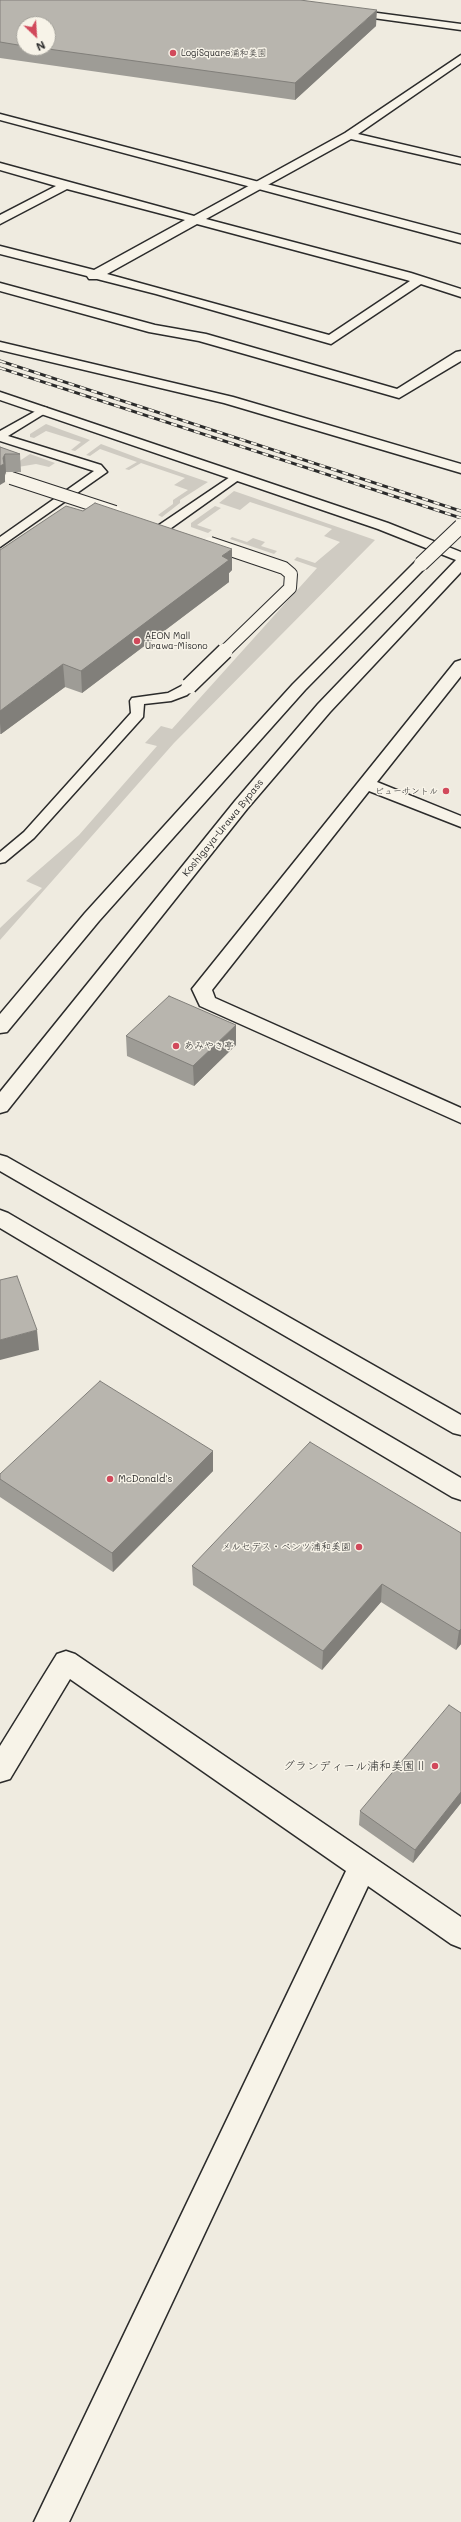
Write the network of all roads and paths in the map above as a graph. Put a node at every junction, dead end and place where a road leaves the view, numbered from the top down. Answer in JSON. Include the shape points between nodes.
{"nodes":[{"id":1,"x":338,"y":11,"type":"edge"},
{"id":2,"x":461,"y":28,"type":"edge"},
{"id":3,"x":461,"y":58,"type":"edge"},
{"id":4,"x":0,"y":107,"type":"edge"},
{"id":5,"x":0,"y":117,"type":"edge"},
{"id":6,"x":349,"y":136,"type":"junction"},
{"id":7,"x":197,"y":157,"type":"dead end"},
{"id":8,"x":461,"y":161,"type":"edge"},
{"id":9,"x":0,"y":166,"type":"edge"},
{"id":10,"x":259,"y":172,"type":"dead end"},
{"id":11,"x":274,"y":176,"type":"junction"},
{"id":12,"x":293,"y":181,"type":"dead end"},
{"id":13,"x":66,"y":185,"type":"junction"},
{"id":14,"x":256,"y":186,"type":"junction"},
{"id":15,"x":0,"y":220,"type":"edge"},
{"id":16,"x":197,"y":220,"type":"junction"},
{"id":17,"x":461,"y":239,"type":"edge"},
{"id":18,"x":0,"y":250,"type":"edge"},
{"id":19,"x":93,"y":276,"type":"junction"},
{"id":20,"x":418,"y":281,"type":"junction"},
{"id":21,"x":0,"y":287,"type":"edge"},
{"id":22,"x":461,"y":293,"type":"edge"},
{"id":23,"x":0,"y":346,"type":"edge"},
{"id":24,"x":461,"y":355,"type":"edge"},
{"id":25,"x":0,"y":396,"type":"edge"},
{"id":26,"x":42,"y":410,"type":"junction"},
{"id":27,"x":0,"y":436,"type":"edge"},
{"id":28,"x":461,"y":469,"type":"edge"},
{"id":29,"x":236,"y":477,"type":"junction"},
{"id":30,"x":11,"y":478,"type":"dead end"},
{"id":31,"x":125,"y":516,"type":"edge"},
{"id":32,"x":148,"y":523,"type":"edge"},
{"id":33,"x":461,"y":526,"type":"edge"},
{"id":34,"x":163,"y":528,"type":"junction"},
{"id":35,"x":178,"y":533,"type":"edge"},
{"id":36,"x":201,"y":540,"type":"edge"},
{"id":37,"x":0,"y":543,"type":"edge"},
{"id":38,"x":461,"y":557,"type":"edge"},
{"id":39,"x":455,"y":568,"type":"edge"},
{"id":40,"x":461,"y":665,"type":"edge"},
{"id":41,"x":366,"y":784,"type":"junction"},
{"id":42,"x":461,"y":822,"type":"edge"},
{"id":43,"x":0,"y":859,"type":"edge"},
{"id":44,"x":0,"y":1028,"type":"edge"},
{"id":45,"x":0,"y":1106,"type":"edge"},
{"id":46,"x":461,"y":1116,"type":"edge"},
{"id":47,"x":0,"y":1162,"type":"edge"},
{"id":48,"x":0,"y":1218,"type":"edge"},
{"id":49,"x":461,"y":1426,"type":"edge"},
{"id":50,"x":461,"y":1490,"type":"edge"},
{"id":51,"x":0,"y":1770,"type":"edge"},
{"id":52,"x":362,"y":1866,"type":"junction"},
{"id":53,"x":461,"y":1934,"type":"edge"},
{"id":54,"x":51,"y":2522,"type":"edge"}],
"edges":[{"from":1,"to":2,"type":"main road"},
{"from":3,"to":6,"type":"main road"},
{"from":4,"to":7,"type":"main road"},
{"from":5,"to":14,"type":"main road"},
{"from":6,"to":8,"type":"main road"},
{"from":6,"to":11,"type":"main road"},
{"from":9,"to":13,"type":"main road"},
{"from":10,"to":11,"type":"main road"},
{"from":11,"to":12,"type":"main road"},
{"from":11,"to":14,"type":"main road"},
{"from":13,"to":15,"type":"main road"},
{"from":13,"to":16,"type":"main road"},
{"from":14,"to":16,"type":"main road"},
{"from":14,"to":17,"type":"main road"},
{"from":16,"to":19,"type":"main road"},
{"from":16,"to":20,"type":"main road"},
{"from":18,"to":19,"type":"main road"},
{"from":19,"to":20,"type":"main road","via":[[160,291],[331,340]]},
{"from":20,"to":22,"type":"main road"},
{"from":21,"to":24,"type":"main road","via":[[154,329],[201,337],[399,394]]},
{"from":23,"to":28,"type":"main road","via":[[228,400]]},
{"from":25,"to":26,"type":"main road"},
{"from":26,"to":27,"type":"lane"},
{"from":26,"to":29,"type":"main road"},
{"from":27,"to":37,"type":"lane","via":[[97,467],[101,472]]},
{"from":29,"to":34,"type":"lane"},
{"from":29,"to":38,"type":"main road","via":[[383,526]]},
{"from":30,"to":31,"type":"lane","bridge":true},
{"from":32,"to":34,"type":"lane"},
{"from":33,"to":44,"type":"main road","bridge":true,"via":[[299,687],[92,917]]},
{"from":34,"to":35,"type":"lane"},
{"from":36,"to":43,"type":"lane","bridge":true,"via":[[284,568],[291,574],[290,588],[182,692],[171,697],[137,701],[138,714],[29,835]]},
{"from":39,"to":45,"type":"main road","name":"Koshigaya-Urawa Bypass","via":[[324,708],[241,805]]},
{"from":40,"to":41,"type":"main road"},
{"from":41,"to":42,"type":"main road"},
{"from":41,"to":46,"type":"main road","via":[[202,989],[207,1002]]},
{"from":47,"to":49,"type":"main road"},
{"from":48,"to":50,"type":"main road"},
{"from":51,"to":52,"type":"main road","via":[[66,1662]]},
{"from":52,"to":53,"type":"main road"},
{"from":52,"to":54,"type":"main road"}]}
